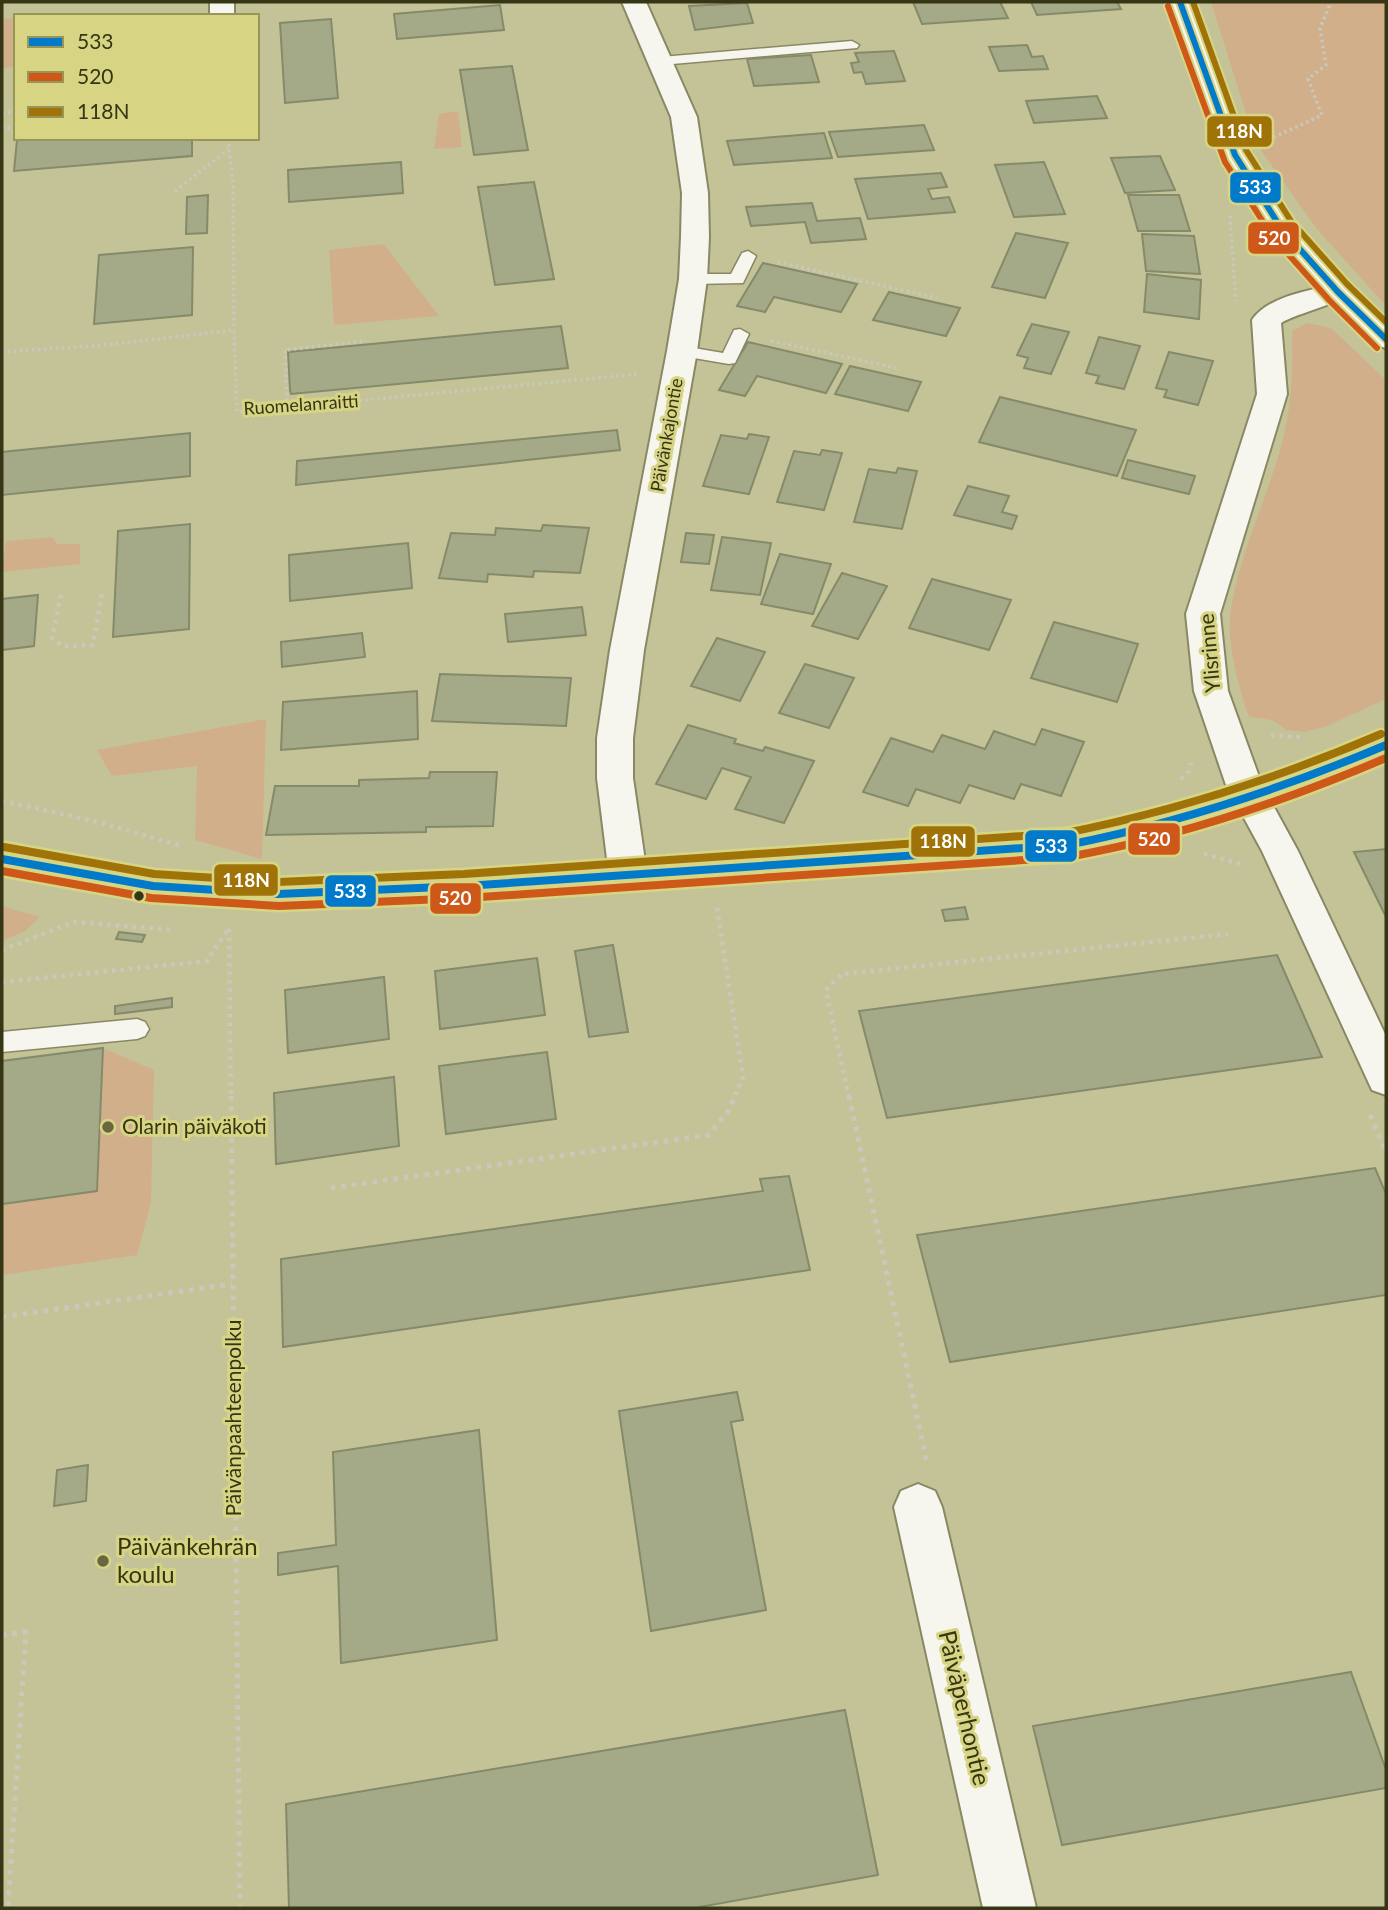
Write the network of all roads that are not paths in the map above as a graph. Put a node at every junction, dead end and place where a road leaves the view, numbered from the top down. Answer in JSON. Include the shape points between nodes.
{"nodes":[{"id":1,"x":635,"y":2,"type":"edge"},
{"id":2,"x":1180,"y":2,"type":"edge"},
{"id":3,"x":852,"y":45,"type":"dead end"},
{"id":4,"x":661,"y":61,"type":"junction"},
{"id":5,"x":748,"y":256,"type":"road end"},
{"id":6,"x":693,"y":279,"type":"junction"},
{"id":7,"x":1338,"y":292,"type":"junction"},
{"id":8,"x":740,"y":334,"type":"road end"},
{"id":9,"x":1386,"y":338,"type":"edge"},
{"id":10,"x":680,"y":361,"type":"junction"},
{"id":11,"x":1386,"y":745,"type":"edge"},
{"id":12,"x":1253,"y":800,"type":"junction"},
{"id":13,"x":2,"y":859,"type":"edge"},
{"id":14,"x":628,"y":875,"type":"junction"},
{"id":15,"x":137,"y":1029,"type":"dead end"},
{"id":16,"x":2,"y":1042,"type":"edge"},
{"id":17,"x":1386,"y":1079,"type":"edge"},
{"id":18,"x":918,"y":1507,"type":"road end"},
{"id":19,"x":1010,"y":1908,"type":"edge"}],
"edges":[{"from":1,"to":4,"type":"street","name":"Päivänkajontie"},
{"from":2,"to":7,"type":"street","via":[[1235,155],[1281,228]]},
{"from":3,"to":4,"type":"lane"},
{"from":4,"to":6,"type":"street","name":"Päivänkajontie","via":[[684,117],[691,153]]},
{"from":5,"to":6,"type":"lane","via":[[737,279]]},
{"from":6,"to":10,"type":"street","name":"Päivänkajontie"},
{"from":7,"to":9,"type":"street"},
{"from":7,"to":12,"type":"street","name":"Ylisrinne","via":[[1292,305],[1266,320],[1272,394],[1203,614],[1211,691]]},
{"from":8,"to":10,"type":"lane","via":[[729,359]]},
{"from":10,"to":14,"type":"street","name":"Päivänkajontie","via":[[615,738],[615,778]]},
{"from":11,"to":12,"type":"street"},
{"from":12,"to":14,"type":"street","via":[[1131,835],[1067,845]]},
{"from":12,"to":17,"type":"street","name":"Ylisrinne"},
{"from":13,"to":14,"type":"street","via":[[153,886],[278,894]]},
{"from":15,"to":16,"type":"lane"},
{"from":18,"to":19,"type":"street","name":"Päiväperhontie"}]}
